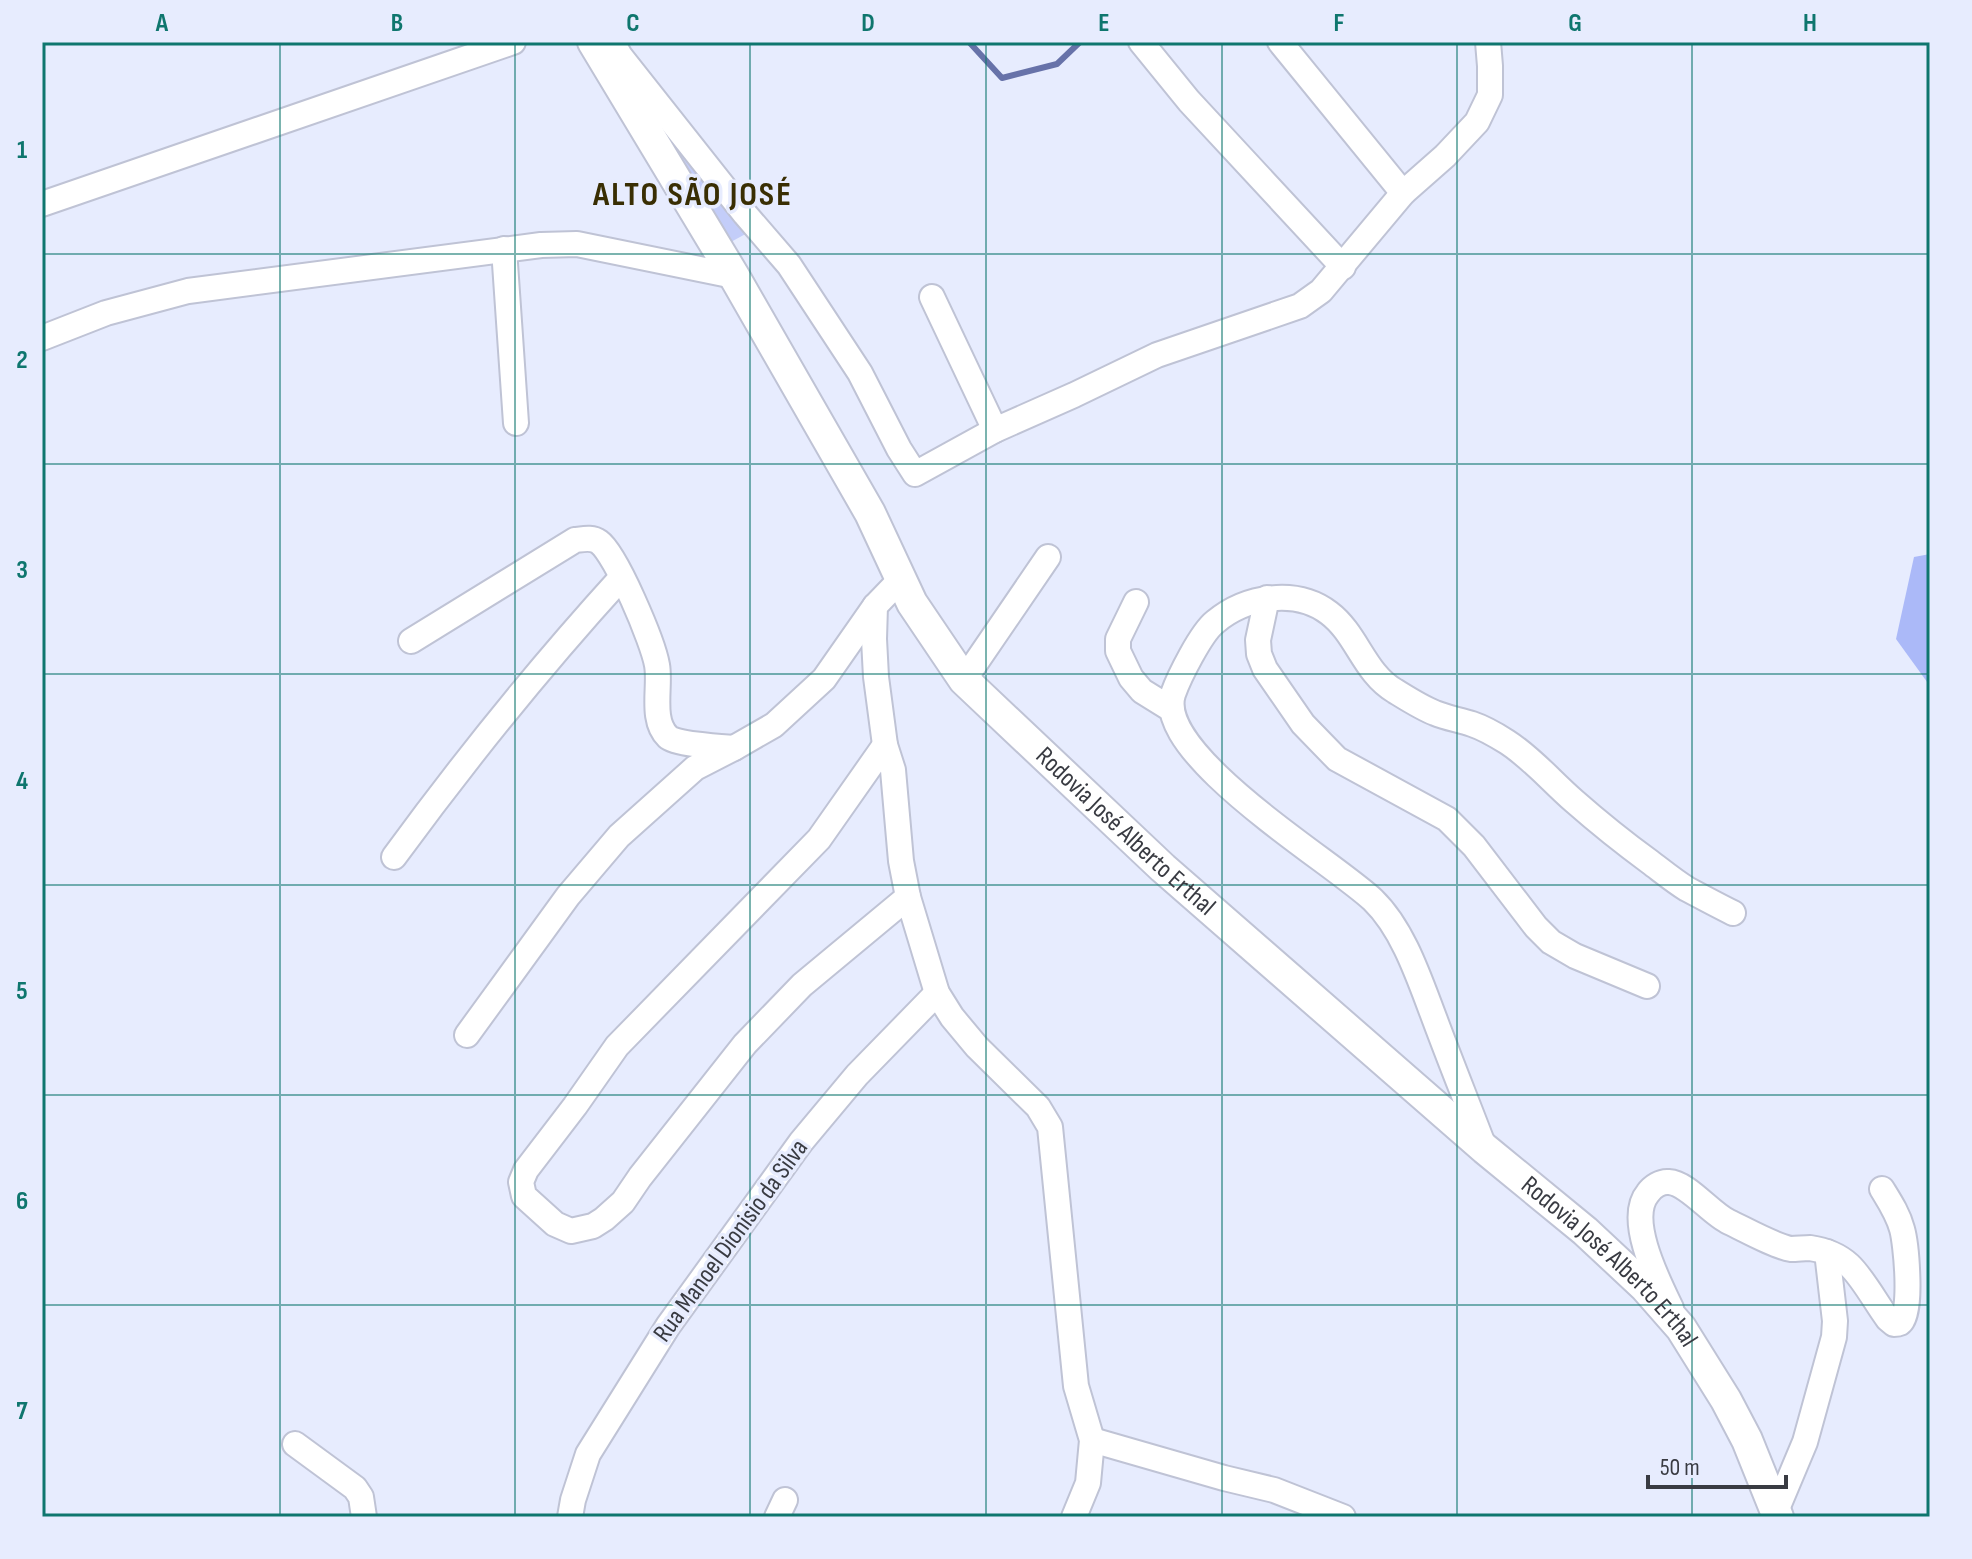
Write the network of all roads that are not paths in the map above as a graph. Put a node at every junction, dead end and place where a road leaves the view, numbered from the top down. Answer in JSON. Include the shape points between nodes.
{"nodes":[{"id":1,"x":513,"y":42,"type":"edge"},
{"id":2,"x":593,"y":42,"type":"edge"},
{"id":3,"x":612,"y":42,"type":"edge"},
{"id":4,"x":1141,"y":42,"type":"edge"},
{"id":5,"x":1280,"y":42,"type":"edge"},
{"id":6,"x":1488,"y":42,"type":"edge"},
{"id":7,"x":1403,"y":193,"type":"junction"},
{"id":8,"x":42,"y":204,"type":"edge"},
{"id":9,"x":504,"y":249,"type":"junction"},
{"id":10,"x":1343,"y":267,"type":"junction"},
{"id":11,"x":734,"y":276,"type":"junction"},
{"id":12,"x":932,"y":297,"type":"dead end"},
{"id":13,"x":42,"y":338,"type":"edge"},
{"id":14,"x":516,"y":423,"type":"dead end"},
{"id":15,"x":995,"y":430,"type":"junction"},
{"id":16,"x":1048,"y":557,"type":"dead end"},
{"id":17,"x":621,"y":578,"type":"junction"},
{"id":18,"x":901,"y":579,"type":"junction"},
{"id":19,"x":1267,"y":598,"type":"junction"},
{"id":20,"x":1136,"y":602,"type":"dead end"},
{"id":21,"x":875,"y":606,"type":"junction"},
{"id":22,"x":411,"y":641,"type":"dead end"},
{"id":23,"x":964,"y":680,"type":"junction"},
{"id":24,"x":1171,"y":709,"type":"junction"},
{"id":25,"x":885,"y":745,"type":"junction"},
{"id":26,"x":734,"y":748,"type":"junction"},
{"id":27,"x":394,"y":857,"type":"dead end"},
{"id":28,"x":908,"y":897,"type":"junction"},
{"id":29,"x":1733,"y":913,"type":"dead end"},
{"id":30,"x":1647,"y":986,"type":"dead end"},
{"id":31,"x":937,"y":993,"type":"junction"},
{"id":32,"x":467,"y":1035,"type":"dead end"},
{"id":33,"x":1485,"y":1149,"type":"junction"},
{"id":34,"x":1882,"y":1189,"type":"dead end"},
{"id":35,"x":1827,"y":1252,"type":"junction"},
{"id":36,"x":1681,"y":1328,"type":"junction"},
{"id":37,"x":1092,"y":1440,"type":"junction"},
{"id":38,"x":295,"y":1444,"type":"dead end"},
{"id":39,"x":1777,"y":1514,"type":"edge"},
{"id":40,"x":364,"y":1517,"type":"edge"},
{"id":41,"x":570,"y":1517,"type":"edge"},
{"id":42,"x":1074,"y":1517,"type":"edge"},
{"id":43,"x":1343,"y":1517,"type":"edge"}],
"edges":[{"from":1,"to":8,"type":"street"},
{"from":2,"to":11,"type":"main road","name":"Rodovia José Alberto Erthal"},
{"from":3,"to":15,"type":"street","via":[[789,265],[860,373],[915,474]]},
{"from":4,"to":10,"type":"street"},
{"from":5,"to":7,"type":"street"},
{"from":6,"to":7,"type":"street","via":[[1490,95],[1477,122]]},
{"from":7,"to":10,"type":"street"},
{"from":9,"to":11,"type":"street","via":[[577,244]]},
{"from":9,"to":13,"type":"street","via":[[188,291],[106,313]]},
{"from":9,"to":14,"type":"street"},
{"from":10,"to":15,"type":"street","via":[[1300,306],[1157,355]]},
{"from":11,"to":18,"type":"main road","name":"Rodovia José Alberto Erthal","via":[[870,513]]},
{"from":12,"to":15,"type":"street"},
{"from":16,"to":23,"type":"street"},
{"from":17,"to":22,"type":"street","via":[[597,541],[575,540]]},
{"from":17,"to":26,"type":"street","via":[[647,628],[664,733],[675,742]]},
{"from":17,"to":27,"type":"street","via":[[449,782]]},
{"from":18,"to":21,"type":"street"},
{"from":18,"to":23,"type":"main road","name":"Rodovia José Alberto Erthal"},
{"from":19,"to":24,"type":"street","via":[[1214,622],[1185,667]]},
{"from":19,"to":29,"type":"street","via":[[1289,598],[1331,614],[1384,683],[1434,713],[1477,725],[1505,741],[1626,844],[1685,887]]},
{"from":19,"to":30,"type":"street","via":[[1259,654],[1311,733],[1337,759],[1447,819],[1551,942]]},
{"from":20,"to":24,"type":"street","via":[[1118,639],[1118,651],[1142,691]]},
{"from":21,"to":25,"type":"street","via":[[876,677]]},
{"from":21,"to":26,"type":"street","via":[[824,679],[774,725]]},
{"from":23,"to":33,"type":"main road","name":"Rodovia José Alberto Erthal","via":[[1163,868]]},
{"from":24,"to":33,"type":"street","via":[[1188,744],[1222,781],[1375,902],[1399,935]]},
{"from":25,"to":28,"type":"street","via":[[893,770]]},
{"from":25,"to":28,"type":"street","via":[[819,839],[617,1046],[526,1170],[521,1182],[524,1196],[571,1231],[604,1219],[623,1202],[745,1044],[802,985]]},
{"from":26,"to":32,"type":"street","via":[[695,768],[619,836],[568,896]]},
{"from":28,"to":31,"type":"street"},
{"from":31,"to":37,"type":"street","via":[[960,1027],[1038,1107],[1050,1127],[1076,1386]]},
{"from":31,"to":41,"type":"street","name":"Rua Manoel Dionisio da Silva","via":[[801,1142],[668,1326],[588,1454]]},
{"from":33,"to":36,"type":"main road","name":"Rodovia José Alberto Erthal","via":[[1585,1231]]},
{"from":34,"to":35,"type":"street","via":[[1902,1228],[1907,1259],[1903,1320],[1894,1324],[1888,1319],[1850,1266]]},
{"from":35,"to":36,"type":"street","via":[[1791,1249],[1719,1218],[1684,1188],[1669,1182],[1654,1186],[1645,1196],[1640,1218],[1647,1252]]},
{"from":35,"to":39,"type":"street","via":[[1834,1337],[1805,1442]]},
{"from":36,"to":39,"type":"main road","name":"Rodovia José Alberto Erthal","via":[[1747,1440]]},
{"from":37,"to":42,"type":"street","via":[[1088,1483]]},
{"from":37,"to":43,"type":"street","via":[[1274,1490]]},
{"from":38,"to":40,"type":"street","via":[[355,1488]]}]}
